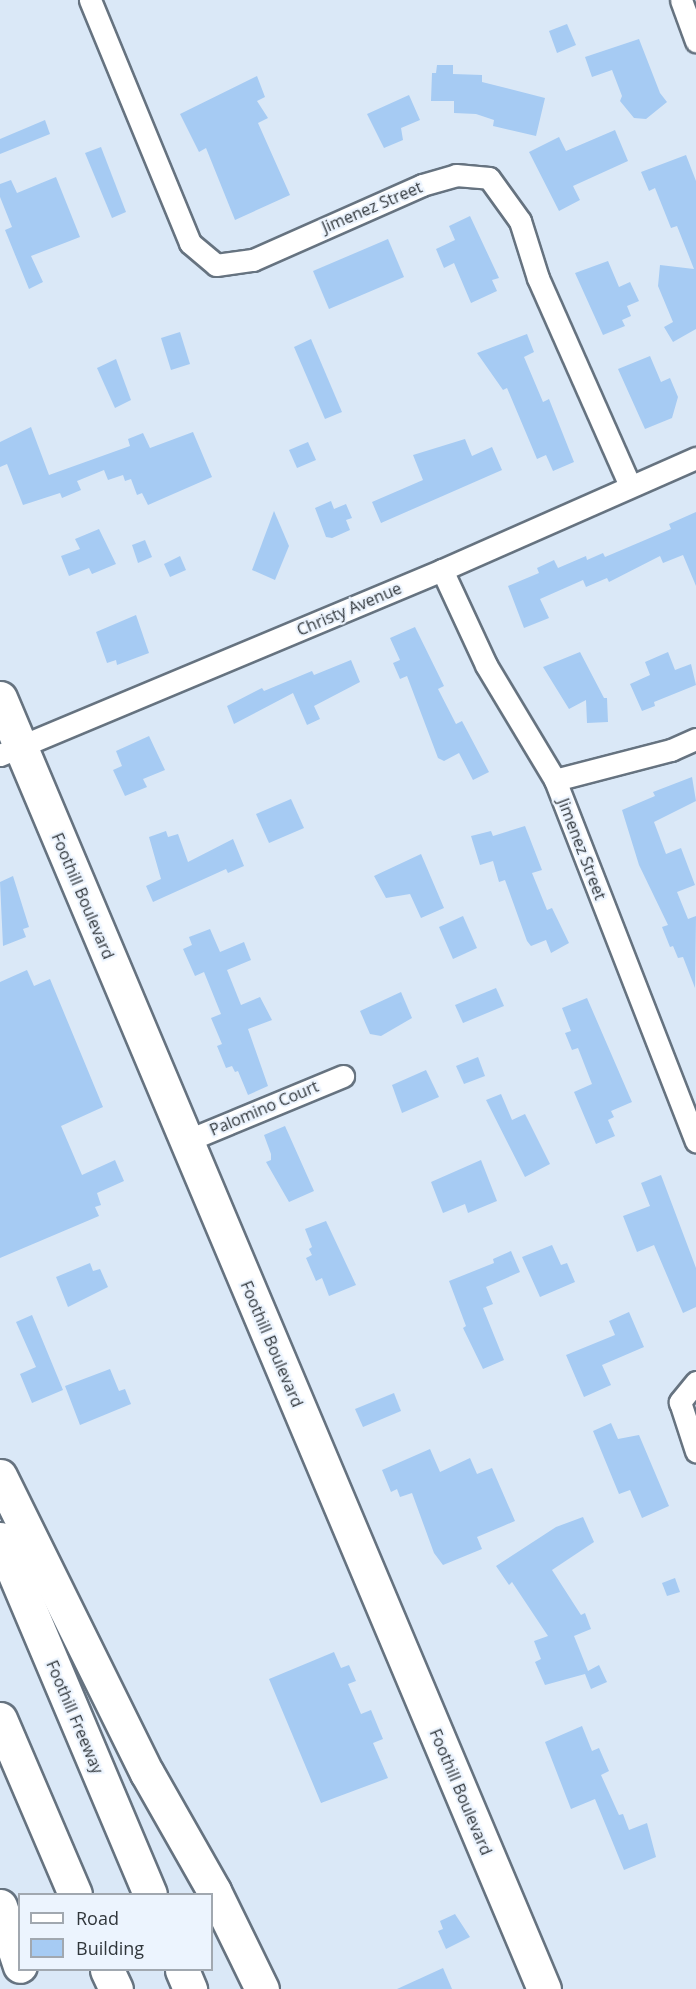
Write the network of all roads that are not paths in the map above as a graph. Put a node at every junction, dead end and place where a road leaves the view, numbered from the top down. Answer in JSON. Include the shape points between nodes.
{"nodes":[{"id":1,"x":90,"y":0,"type":"edge"},
{"id":2,"x":681,"y":0,"type":"edge"},
{"id":3,"x":696,"y":41,"type":"edge"},
{"id":4,"x":696,"y":458,"type":"edge"},
{"id":5,"x":630,"y":486,"type":"junction"},
{"id":6,"x":442,"y":570,"type":"junction"},
{"id":7,"x":0,"y":698,"type":"edge"},
{"id":8,"x":696,"y":739,"type":"edge"},
{"id":9,"x":10,"y":751,"type":"edge"},
{"id":10,"x":555,"y":780,"type":"junction"},
{"id":11,"x":343,"y":1076,"type":"dead end"},
{"id":12,"x":186,"y":1141,"type":"junction"},
{"id":13,"x":696,"y":1141,"type":"edge"},
{"id":14,"x":696,"y":1382,"type":"edge"},
{"id":15,"x":696,"y":1450,"type":"edge"},
{"id":16,"x":0,"y":1476,"type":"edge"},
{"id":17,"x":0,"y":1539,"type":"edge"},
{"id":18,"x":0,"y":1719,"type":"edge"},
{"id":19,"x":75,"y":1893,"type":"edge"},
{"id":20,"x":150,"y":1893,"type":"edge"},
{"id":21,"x":0,"y":1906,"type":"edge"},
{"id":22,"x":18,"y":1962,"type":"edge"},
{"id":23,"x":21,"y":1971,"type":"edge"},
{"id":24,"x":107,"y":1971,"type":"edge"},
{"id":25,"x":182,"y":1971,"type":"edge"},
{"id":26,"x":27,"y":1989,"type":"edge"},
{"id":27,"x":116,"y":1989,"type":"edge"},
{"id":28,"x":190,"y":1989,"type":"edge"},
{"id":29,"x":262,"y":1989,"type":"edge"},
{"id":30,"x":544,"y":1989,"type":"edge"}],
"edges":[{"from":1,"to":5,"type":"street","name":"Jimenez Street","via":[[190,243],[216,265],[253,260],[422,185],[456,175],[489,178],[520,221],[547,299]]},
{"from":2,"to":3,"type":"street"},
{"from":4,"to":5,"type":"street","name":"Christy Avenue"},
{"from":5,"to":6,"type":"street","name":"Christy Avenue"},
{"from":6,"to":9,"type":"street","name":"Christy Avenue"},
{"from":6,"to":10,"type":"street","name":"Jimenez Street","via":[[486,665]]},
{"from":7,"to":9,"type":"main road","name":"Foothill Boulevard"},
{"from":8,"to":10,"type":"street"},
{"from":9,"to":12,"type":"main road","name":"Foothill Boulevard"},
{"from":10,"to":13,"type":"street","name":"Jimenez Street"},
{"from":11,"to":12,"type":"street","name":"Palomino Court"},
{"from":12,"to":30,"type":"main road","name":"Foothill Boulevard"},
{"from":14,"to":15,"type":"street","via":[[680,1402]]},
{"from":16,"to":29,"type":"main road","via":[[147,1773],[214,1891]]},
{"from":17,"to":20,"type":"main road","name":"Foothill Freeway"},
{"from":18,"to":19,"type":"main road"},
{"from":21,"to":22,"type":"main road"},
{"from":23,"to":26,"type":"main road"},
{"from":24,"to":27,"type":"main road"},
{"from":25,"to":28,"type":"main road"}]}
